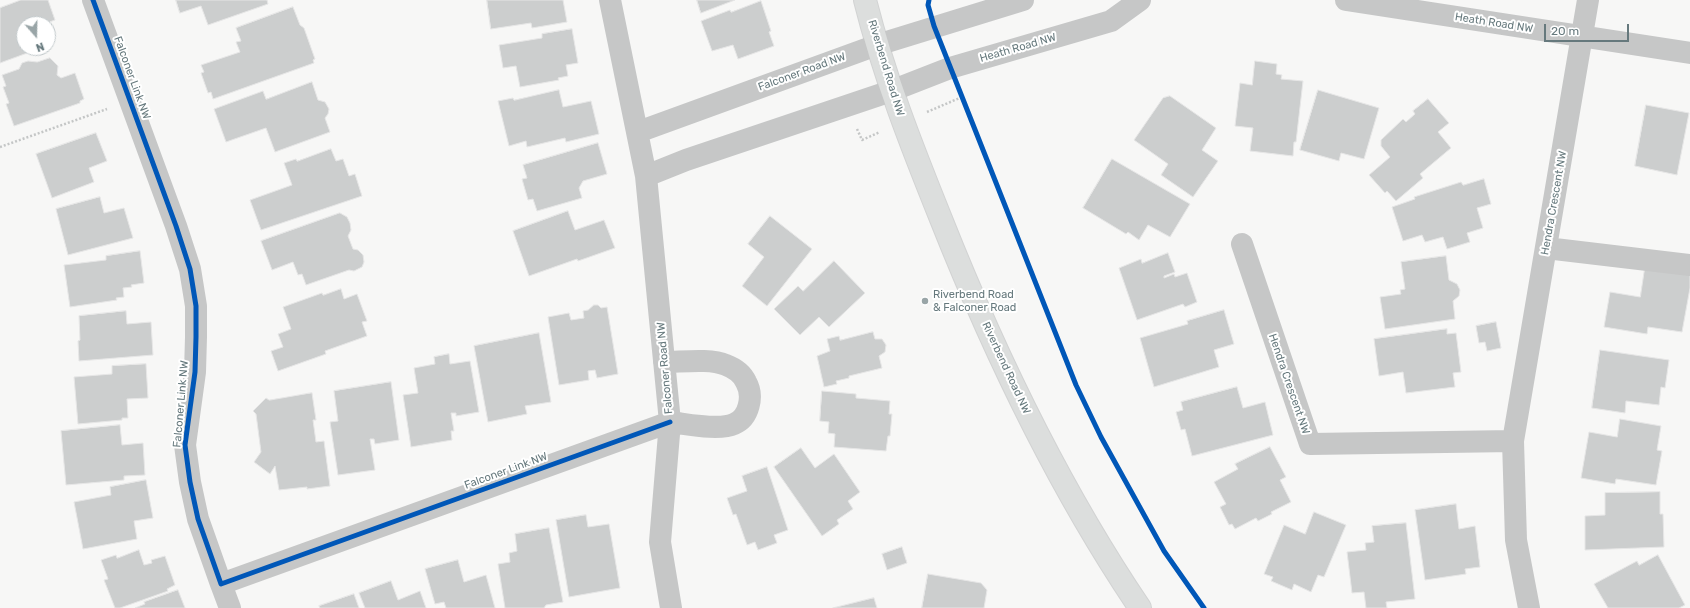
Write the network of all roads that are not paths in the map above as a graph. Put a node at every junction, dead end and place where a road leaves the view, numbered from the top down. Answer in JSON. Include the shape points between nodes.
{"nodes":[{"id":1,"x":93,"y":0,"type":"edge"},
{"id":2,"x":610,"y":0,"type":"edge"},
{"id":3,"x":865,"y":0,"type":"edge"},
{"id":4,"x":1023,"y":0,"type":"edge"},
{"id":5,"x":1140,"y":0,"type":"edge"},
{"id":6,"x":1346,"y":0,"type":"edge"},
{"id":7,"x":1588,"y":0,"type":"edge"},
{"id":8,"x":1582,"y":36,"type":"junction"},
{"id":9,"x":877,"y":45,"type":"junction"},
{"id":10,"x":1690,"y":53,"type":"edge"},
{"id":11,"x":891,"y":91,"type":"junction"},
{"id":12,"x":638,"y":132,"type":"junction"},
{"id":13,"x":646,"y":176,"type":"junction"},
{"id":14,"x":1242,"y":244,"type":"dead end"},
{"id":15,"x":1546,"y":248,"type":"junction"},
{"id":16,"x":1690,"y":265,"type":"edge"},
{"id":17,"x":664,"y":362,"type":"junction"},
{"id":18,"x":670,"y":422,"type":"junction"},
{"id":19,"x":1513,"y":441,"type":"junction"},
{"id":20,"x":221,"y":584,"type":"junction"},
{"id":21,"x":230,"y":608,"type":"edge"},
{"id":22,"x":671,"y":608,"type":"edge"},
{"id":23,"x":1140,"y":608,"type":"edge"},
{"id":24,"x":1529,"y":608,"type":"edge"}],
"edges":[{"from":1,"to":20,"type":"street","name":"Falconer Link NW","via":[[190,269],[196,306],[195,372],[185,445],[198,519]]},
{"from":2,"to":12,"type":"street","name":"Falconer Road NW"},
{"from":3,"to":9,"type":"main road","name":"Riverbend Road NW"},
{"from":4,"to":9,"type":"street"},
{"from":5,"to":11,"type":"street","name":"Heath Road NW","via":[[1111,21],[950,68]]},
{"from":6,"to":8,"type":"street","name":"Heath Road NW"},
{"from":7,"to":8,"type":"street","name":"Hendra Crescent NW"},
{"from":8,"to":10,"type":"street","name":"Heath Road NW"},
{"from":8,"to":15,"type":"street","name":"Hendra Crescent NW"},
{"from":9,"to":11,"type":"main road","name":"Riverbend Road NW"},
{"from":9,"to":12,"type":"street","name":"Falconer Road NW"},
{"from":11,"to":13,"type":"street","via":[[686,160]]},
{"from":11,"to":23,"type":"main road","name":"Riverbend Road NW","via":[[970,290],[1008,373],[1079,511]]},
{"from":12,"to":13,"type":"street","name":"Falconer Road NW"},
{"from":13,"to":17,"type":"street","name":"Falconer Road NW"},
{"from":14,"to":19,"type":"street","name":"Hendra Crescent NW","via":[[1310,444]]},
{"from":15,"to":16,"type":"street"},
{"from":15,"to":19,"type":"street","name":"Hendra Crescent NW"},
{"from":17,"to":18,"type":"street","name":"Falconer Road NW"},
{"from":17,"to":18,"type":"street","via":[[724,364],[738,370],[747,382],[750,401],[746,414],[735,424],[722,427]]},
{"from":18,"to":20,"type":"street","name":"Falconer Link NW"},
{"from":18,"to":22,"type":"street","name":"Falconer Road NW","via":[[660,542]]},
{"from":19,"to":24,"type":"street","name":"Hendra Crescent NW","via":[[1516,540]]},
{"from":20,"to":21,"type":"street"}]}
